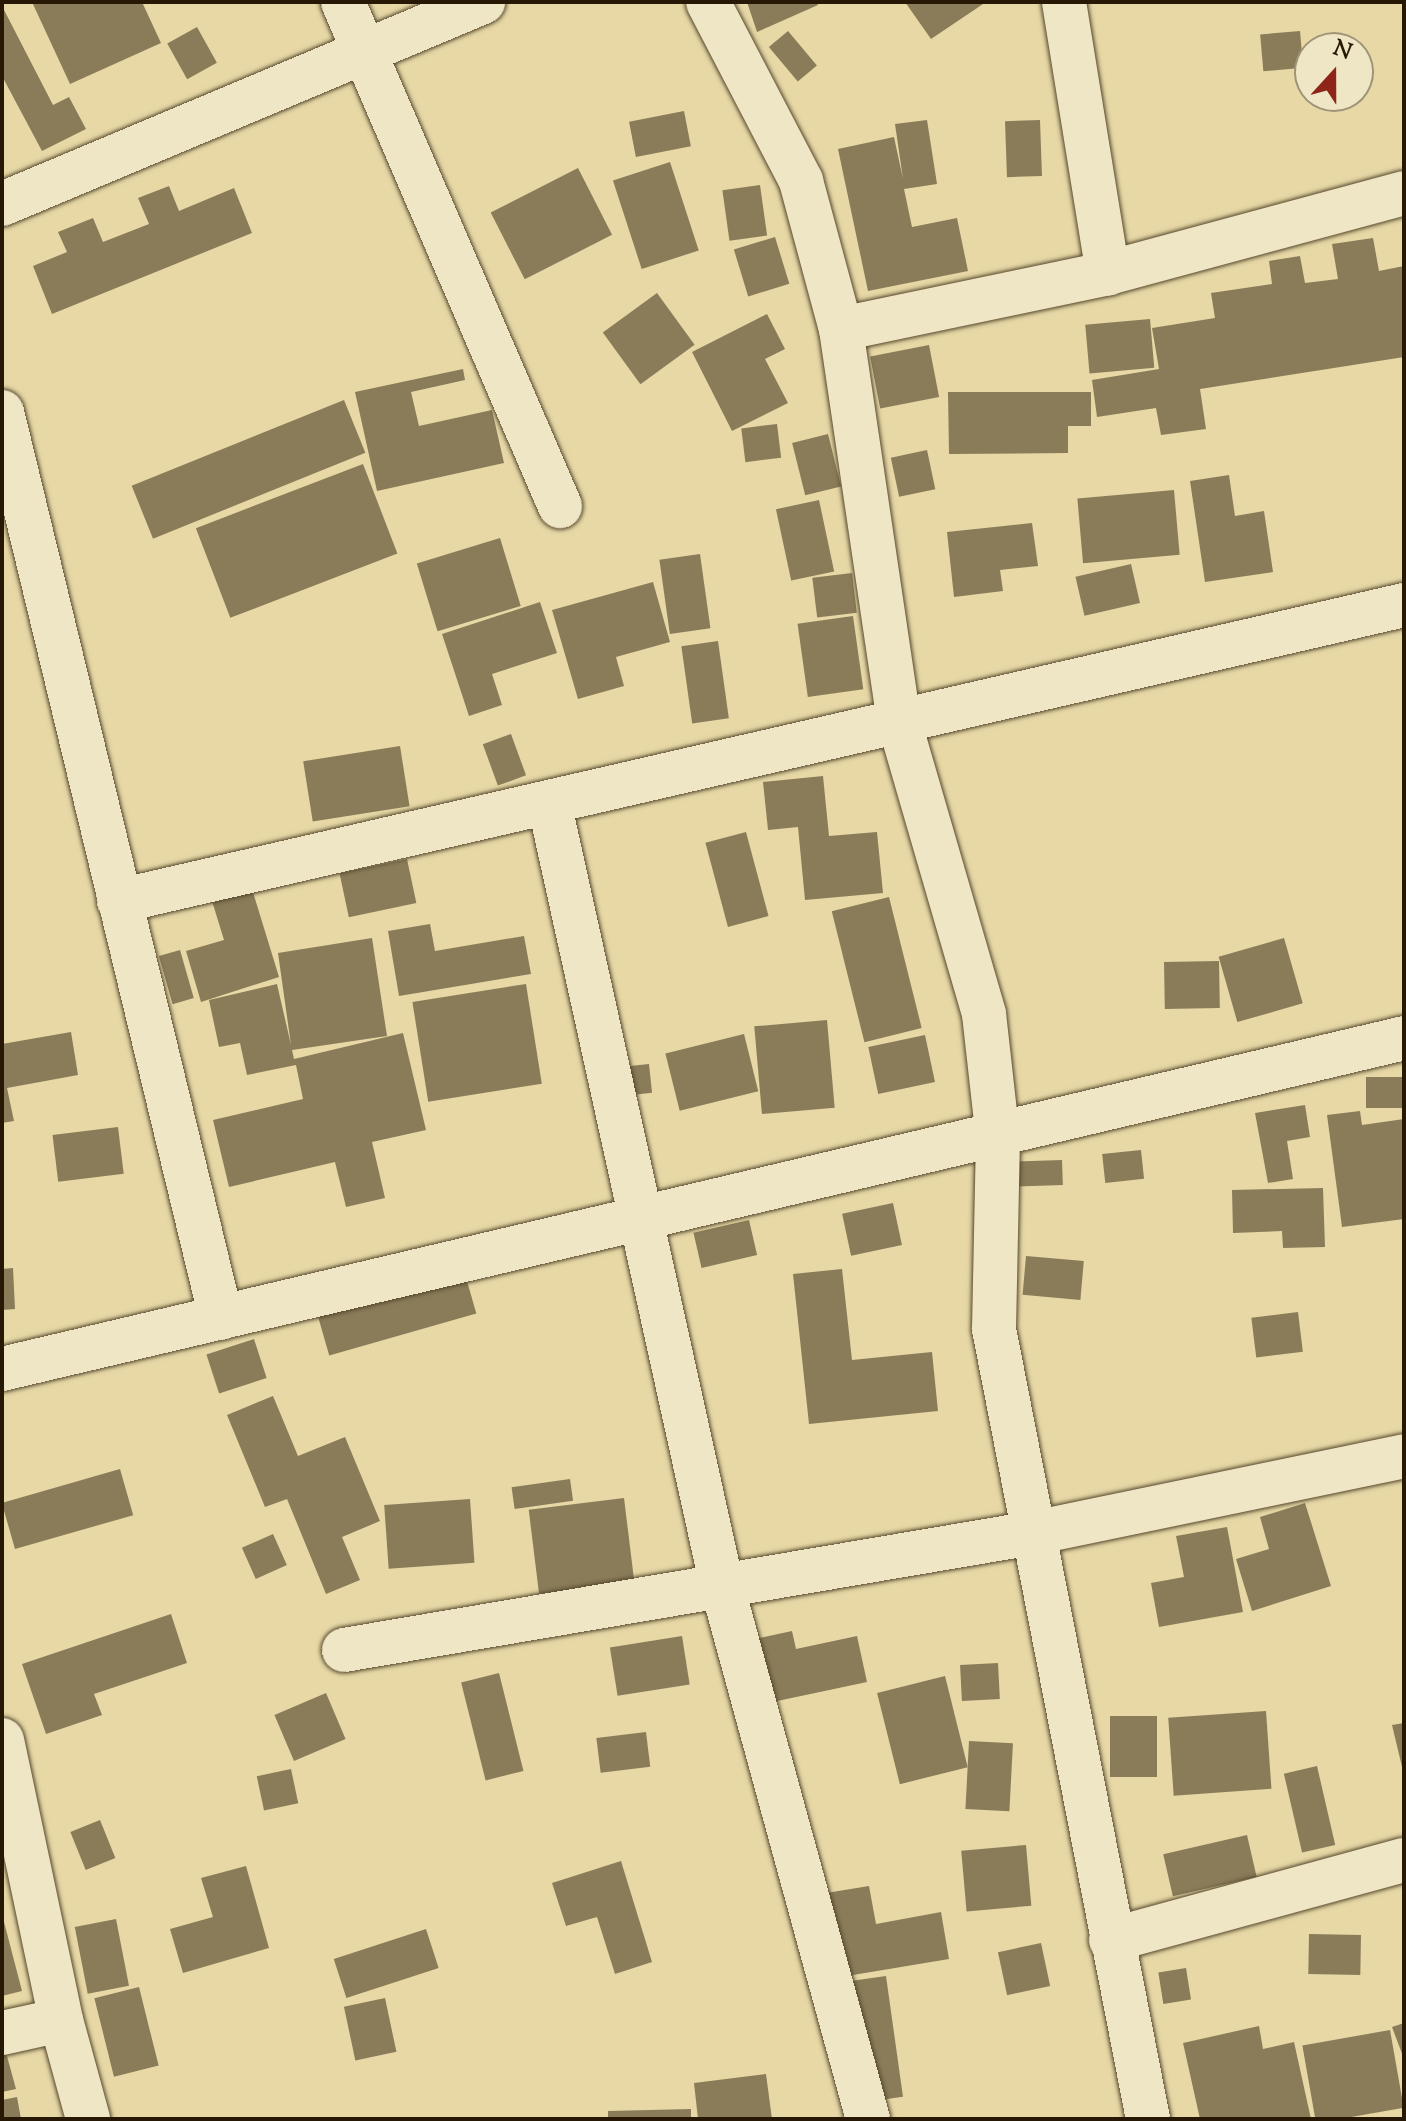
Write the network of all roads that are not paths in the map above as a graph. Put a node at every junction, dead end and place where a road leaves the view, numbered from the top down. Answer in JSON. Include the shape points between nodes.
{"nodes":[{"id":1,"x":343,"y":2,"type":"edge"},
{"id":2,"x":483,"y":2,"type":"edge"},
{"id":3,"x":708,"y":2,"type":"edge"},
{"id":4,"x":1064,"y":2,"type":"edge"},
{"id":5,"x":363,"y":55,"type":"junction"},
{"id":6,"x":1404,"y":193,"type":"edge"},
{"id":7,"x":2,"y":204,"type":"edge"},
{"id":8,"x":1108,"y":273,"type":"junction"},
{"id":9,"x":841,"y":329,"type":"junction"},
{"id":10,"x":2,"y":412,"type":"edge"},
{"id":11,"x":560,"y":506,"type":"dead end"},
{"id":12,"x":1404,"y":605,"type":"edge"},
{"id":13,"x":899,"y":721,"type":"junction"},
{"id":14,"x":549,"y":802,"type":"junction"},
{"id":15,"x":119,"y":901,"type":"junction"},
{"id":16,"x":1404,"y":1038,"type":"edge"},
{"id":17,"x":998,"y":1138,"type":"junction"},
{"id":18,"x":644,"y":1220,"type":"junction"},
{"id":19,"x":221,"y":1318,"type":"junction"},
{"id":20,"x":2,"y":1369,"type":"edge"},
{"id":21,"x":1404,"y":1456,"type":"edge"},
{"id":22,"x":1033,"y":1533,"type":"junction"},
{"id":23,"x":722,"y":1586,"type":"junction"},
{"id":24,"x":344,"y":1650,"type":"dead end"},
{"id":25,"x":2,"y":1740,"type":"edge"},
{"id":26,"x":1404,"y":1860,"type":"edge"},
{"id":27,"x":1111,"y":1940,"type":"junction"},
{"id":28,"x":61,"y":2020,"type":"junction"},
{"id":29,"x":2,"y":2033,"type":"edge"},
{"id":30,"x":88,"y":2119,"type":"edge"},
{"id":31,"x":868,"y":2119,"type":"edge"},
{"id":32,"x":1148,"y":2119,"type":"edge"}],
"edges":[{"from":1,"to":5,"type":"street"},
{"from":2,"to":5,"type":"street"},
{"from":3,"to":9,"type":"street","via":[[801,181]]},
{"from":4,"to":8,"type":"street"},
{"from":5,"to":7,"type":"street"},
{"from":5,"to":11,"type":"street"},
{"from":6,"to":8,"type":"street"},
{"from":8,"to":9,"type":"street"},
{"from":9,"to":13,"type":"street"},
{"from":10,"to":15,"type":"street"},
{"from":12,"to":13,"type":"street"},
{"from":13,"to":14,"type":"street"},
{"from":13,"to":17,"type":"street","via":[[984,1014]]},
{"from":14,"to":15,"type":"street"},
{"from":14,"to":18,"type":"street"},
{"from":15,"to":19,"type":"street"},
{"from":16,"to":17,"type":"street"},
{"from":17,"to":18,"type":"street"},
{"from":17,"to":22,"type":"street","via":[[994,1329]]},
{"from":18,"to":19,"type":"street"},
{"from":18,"to":23,"type":"street"},
{"from":19,"to":20,"type":"street"},
{"from":21,"to":22,"type":"street"},
{"from":22,"to":23,"type":"street"},
{"from":22,"to":27,"type":"street"},
{"from":23,"to":24,"type":"street"},
{"from":23,"to":31,"type":"street"},
{"from":25,"to":28,"type":"street"},
{"from":26,"to":27,"type":"street"},
{"from":27,"to":32,"type":"street"},
{"from":28,"to":29,"type":"street"},
{"from":28,"to":30,"type":"street"}]}
